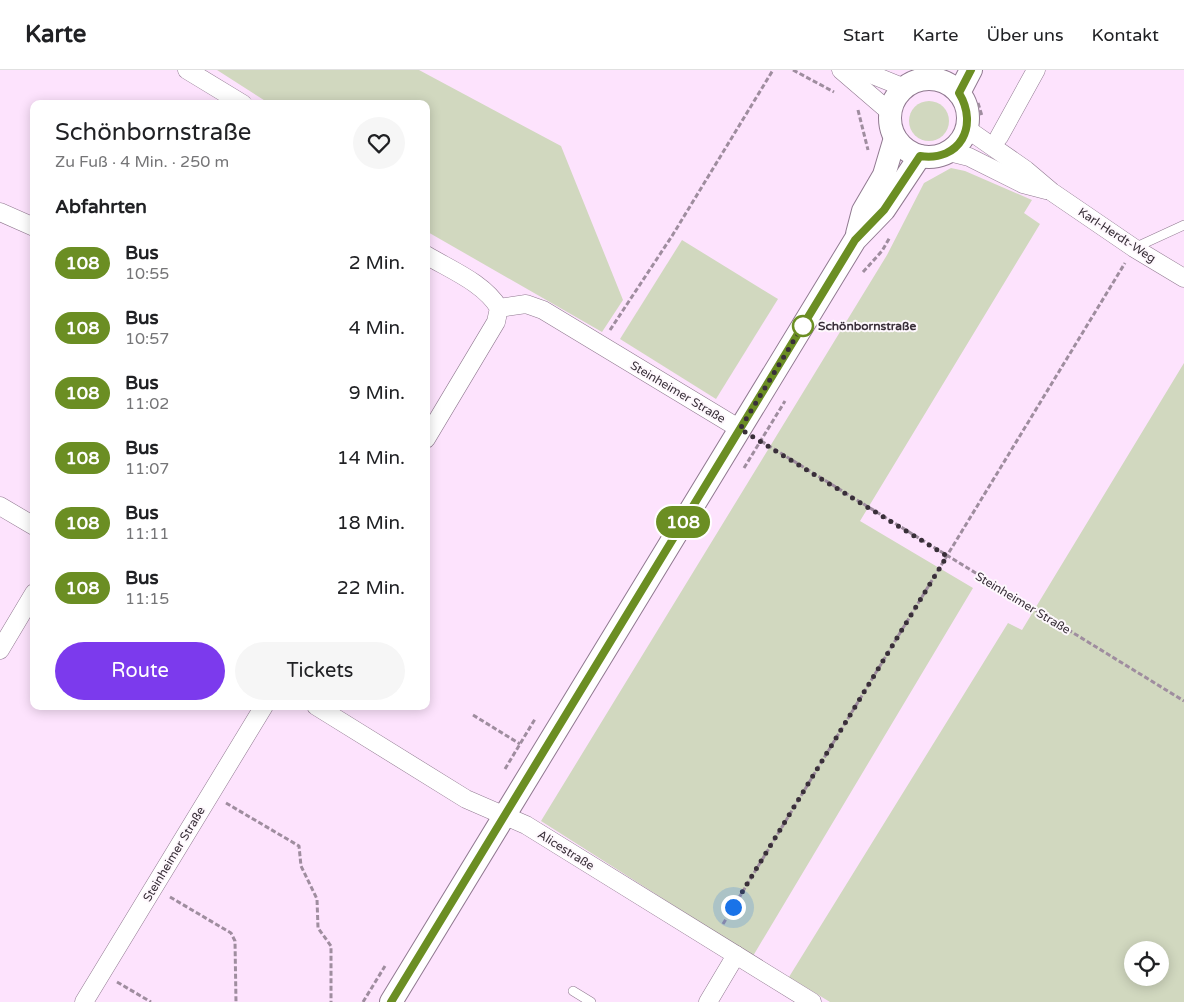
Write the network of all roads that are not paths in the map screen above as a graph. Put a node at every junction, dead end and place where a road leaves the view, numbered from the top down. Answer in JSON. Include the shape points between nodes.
{"nodes":[{"id":1,"x":187,"y":70,"type":"edge"},
{"id":2,"x":841,"y":70,"type":"edge"},
{"id":3,"x":860,"y":70,"type":"edge"},
{"id":4,"x":971,"y":70,"type":"edge"},
{"id":5,"x":1036,"y":70,"type":"edge"},
{"id":6,"x":942,"y":75,"type":"edge"},
{"id":7,"x":905,"y":88,"type":"junction"},
{"id":8,"x":968,"y":97,"type":"junction"},
{"id":9,"x":236,"y":100,"type":"edge"},
{"id":10,"x":891,"y":113,"type":"junction"},
{"id":11,"x":967,"y":129,"type":"junction"},
{"id":12,"x":999,"y":137,"type":"road end"},
{"id":13,"x":896,"y":138,"type":"junction"},
{"id":14,"x":949,"y":152,"type":"junction"},
{"id":15,"x":920,"y":156,"type":"junction"},
{"id":16,"x":1052,"y":192,"type":"junction"},
{"id":17,"x":0,"y":212,"type":"edge"},
{"id":18,"x":30,"y":225,"type":"edge"},
{"id":19,"x":1184,"y":225,"type":"edge"},
{"id":20,"x":855,"y":240,"type":"junction"},
{"id":21,"x":1134,"y":248,"type":"junction"},
{"id":22,"x":430,"y":257,"type":"edge"},
{"id":23,"x":1184,"y":278,"type":"edge"},
{"id":24,"x":499,"y":308,"type":"junction"},
{"id":25,"x":740,"y":429,"type":"junction"},
{"id":26,"x":430,"y":432,"type":"edge"},
{"id":27,"x":0,"y":506,"type":"edge"},
{"id":28,"x":30,"y":524,"type":"edge"},
{"id":29,"x":30,"y":600,"type":"edge"},
{"id":30,"x":0,"y":650,"type":"edge"},
{"id":31,"x":262,"y":710,"type":"edge"},
{"id":32,"x":322,"y":710,"type":"edge"},
{"id":33,"x":504,"y":816,"type":"junction"},
{"id":34,"x":736,"y":955,"type":"junction"},
{"id":35,"x":573,"y":991,"type":"dead end"},
{"id":36,"x":84,"y":1002,"type":"edge"},
{"id":37,"x":391,"y":1002,"type":"edge"},
{"id":38,"x":591,"y":1002,"type":"edge"},
{"id":39,"x":708,"y":1002,"type":"edge"},
{"id":40,"x":812,"y":1002,"type":"edge"}],
"edges":[{"from":1,"to":9,"type":"street"},
{"from":2,"to":10,"type":"street","via":[[860,98]]},
{"from":3,"to":7,"type":"street"},
{"from":4,"to":8,"type":"street"},
{"from":5,"to":12,"type":"street"},
{"from":6,"to":7,"type":"street"},
{"from":6,"to":8,"type":"street"},
{"from":7,"to":10,"type":"street"},
{"from":8,"to":11,"type":"street"},
{"from":10,"to":13,"type":"street","via":[[891,126]]},
{"from":11,"to":14,"type":"street"},
{"from":11,"to":16,"type":"street","name":"Karl-Herdt-Weg"},
{"from":13,"to":15,"type":"street","via":[[906,149]]},
{"from":13,"to":20,"type":"street","via":[[884,175],[863,211]]},
{"from":14,"to":15,"type":"street","via":[[929,158]]},
{"from":14,"to":16,"type":"street","name":"Karl-Herdt-Weg","via":[[969,157],[1023,184]]},
{"from":15,"to":20,"type":"street","via":[[884,210]]},
{"from":16,"to":21,"type":"street","name":"Karl-Herdt-Weg"},
{"from":17,"to":18,"type":"street"},
{"from":19,"to":21,"type":"lane"},
{"from":20,"to":25,"type":"street"},
{"from":21,"to":23,"type":"street","name":"Karl-Herdt-Weg"},
{"from":22,"to":24,"type":"street","via":[[484,290]]},
{"from":24,"to":25,"type":"street","name":"Steinheimer Straße","via":[[534,306]]},
{"from":24,"to":26,"type":"street","via":[[496,322]]},
{"from":25,"to":33,"type":"street"},
{"from":27,"to":28,"type":"street"},
{"from":29,"to":30,"type":"street"},
{"from":31,"to":36,"type":"street","name":"Steinheimer Straße"},
{"from":32,"to":33,"type":"street","name":"Alicestraße","via":[[466,799]]},
{"from":33,"to":34,"type":"street","name":"Alicestraße","via":[[526,825]]},
{"from":33,"to":37,"type":"street"},
{"from":34,"to":39,"type":"street"},
{"from":34,"to":40,"type":"street","name":"Alicestraße"},
{"from":35,"to":38,"type":"lane"}]}
